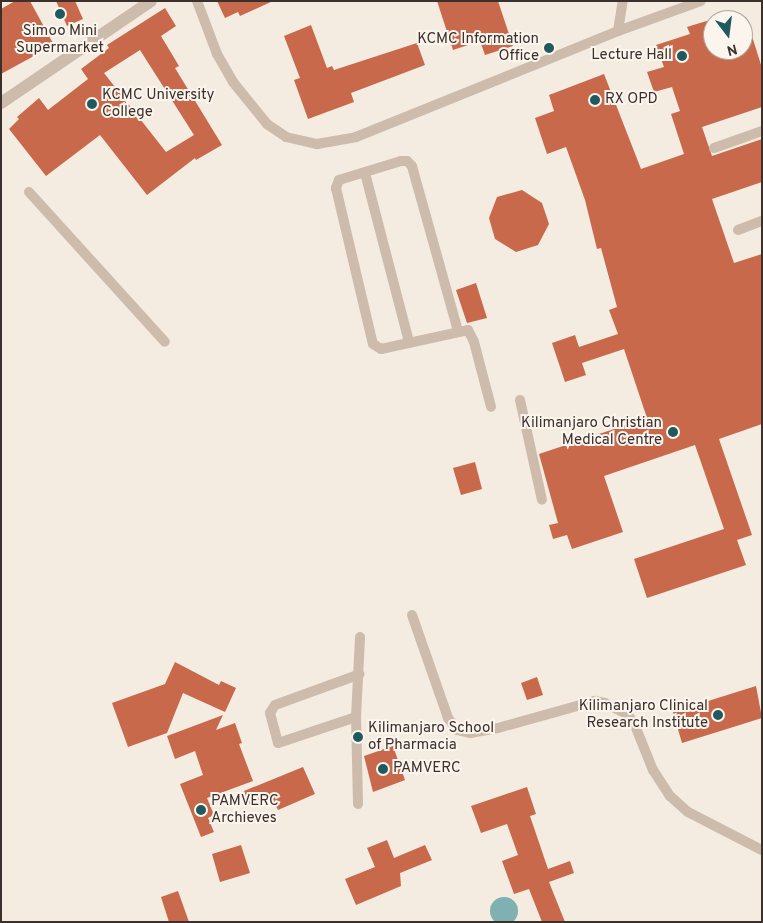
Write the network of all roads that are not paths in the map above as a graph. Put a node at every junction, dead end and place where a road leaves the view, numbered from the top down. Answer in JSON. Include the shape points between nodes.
{"nodes":[{"id":1,"x":151,"y":1,"type":"edge"},
{"id":2,"x":197,"y":1,"type":"edge"},
{"id":3,"x":623,"y":1,"type":"edge"},
{"id":4,"x":701,"y":1,"type":"edge"},
{"id":5,"x":618,"y":31,"type":"junction"},
{"id":6,"x":1,"y":103,"type":"edge"},
{"id":7,"x":762,"y":131,"type":"edge"},
{"id":8,"x":714,"y":148,"type":"dead end"},
{"id":9,"x":365,"y":172,"type":"junction"},
{"id":10,"x":30,"y":192,"type":"dead end"},
{"id":11,"x":762,"y":221,"type":"edge"},
{"id":12,"x":738,"y":230,"type":"dead end"},
{"id":13,"x":458,"y":331,"type":"junction"},
{"id":14,"x":165,"y":342,"type":"dead end"},
{"id":15,"x":409,"y":342,"type":"junction"},
{"id":16,"x":520,"y":400,"type":"dead end"},
{"id":17,"x":491,"y":407,"type":"dead end"},
{"id":18,"x":542,"y":500,"type":"dead end"},
{"id":19,"x":412,"y":615,"type":"dead end"},
{"id":20,"x":360,"y":637,"type":"dead end"},
{"id":21,"x":360,"y":674,"type":"junction"},
{"id":22,"x":356,"y":717,"type":"junction"},
{"id":23,"x":358,"y":804,"type":"dead end"},
{"id":24,"x":762,"y":850,"type":"edge"}],
"edges":[{"from":1,"to":6,"type":"street"},
{"from":2,"to":5,"type":"lane","via":[[217,54],[233,82],[262,117],[286,137],[317,144],[356,137]]},
{"from":3,"to":5,"type":"lane"},
{"from":4,"to":5,"type":"lane"},
{"from":7,"to":8,"type":"lane"},
{"from":9,"to":13,"type":"lane","via":[[408,161],[412,166]]},
{"from":9,"to":15,"type":"lane"},
{"from":9,"to":15,"type":"lane","via":[[339,180],[336,188],[373,344],[381,348]]},
{"from":10,"to":14,"type":"lane"},
{"from":11,"to":12,"type":"lane"},
{"from":13,"to":15,"type":"lane"},
{"from":13,"to":17,"type":"lane","via":[[468,330],[474,342]]},
{"from":16,"to":18,"type":"lane"},
{"from":19,"to":24,"type":"lane","via":[[448,718],[457,730],[470,733],[498,728],[595,701],[605,702],[626,714],[634,723],[653,770],[670,796],[688,812]]},
{"from":20,"to":21,"type":"lane"},
{"from":21,"to":22,"type":"lane"},
{"from":21,"to":22,"type":"lane","via":[[276,705],[270,713],[278,743]]},
{"from":22,"to":23,"type":"lane"}]}
